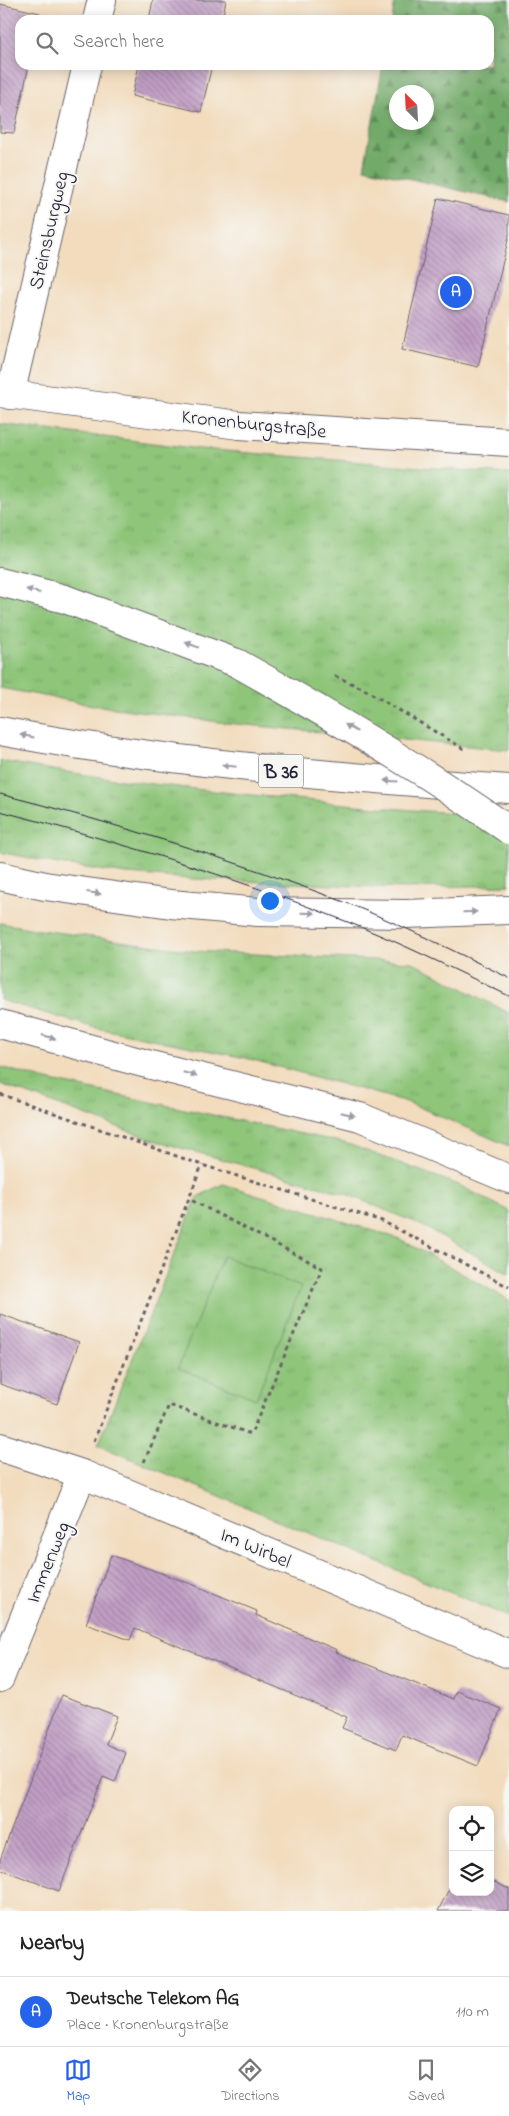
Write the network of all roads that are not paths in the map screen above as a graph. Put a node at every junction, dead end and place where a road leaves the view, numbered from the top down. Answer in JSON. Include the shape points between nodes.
{"nodes":[{"id":1,"x":102,"y":0,"type":"edge"},
{"id":2,"x":98,"y":15,"type":"edge"},
{"id":3,"x":86,"y":70,"type":"edge"},
{"id":4,"x":5,"y":394,"type":"edge"},
{"id":5,"x":509,"y":442,"type":"edge"},
{"id":6,"x":0,"y":582,"type":"edge"},
{"id":7,"x":0,"y":731,"type":"edge"},
{"id":8,"x":509,"y":789,"type":"edge"},
{"id":9,"x":509,"y":830,"type":"edge"},
{"id":10,"x":0,"y":876,"type":"edge"},
{"id":11,"x":509,"y":910,"type":"edge"},
{"id":12,"x":1,"y":1024,"type":"edge"},
{"id":13,"x":509,"y":1179,"type":"edge"},
{"id":14,"x":0,"y":1447,"type":"edge"},
{"id":15,"x":82,"y":1474,"type":"junction"},
{"id":16,"x":509,"y":1654,"type":"edge"},
{"id":17,"x":0,"y":1678,"type":"edge"}],
"edges":[{"from":1,"to":2,"type":"main road"},
{"from":3,"to":4,"type":"main road","name":"Steinsburgweg"},
{"from":4,"to":5,"type":"main road","name":"Kronenburgstraße","via":[[238,425]]},
{"from":9,"to":6,"type":"main road","one_way":true,"bridge":true,"via":[[382,747],[238,662],[65,599]]},
{"from":8,"to":7,"type":"main road","number":"B 36","one_way":true,"via":[[320,776],[201,763]]},
{"from":10,"to":11,"type":"main road","one_way":true,"via":[[171,904],[258,912],[406,914]]},
{"from":12,"to":13,"type":"main road","one_way":true,"via":[[360,1117]]},
{"from":14,"to":15,"type":"main road","name":"Im Wirbel"},
{"from":15,"to":16,"type":"main road","name":"Im Wirbel"},
{"from":15,"to":17,"type":"main road","name":"Immenweg"}]}
